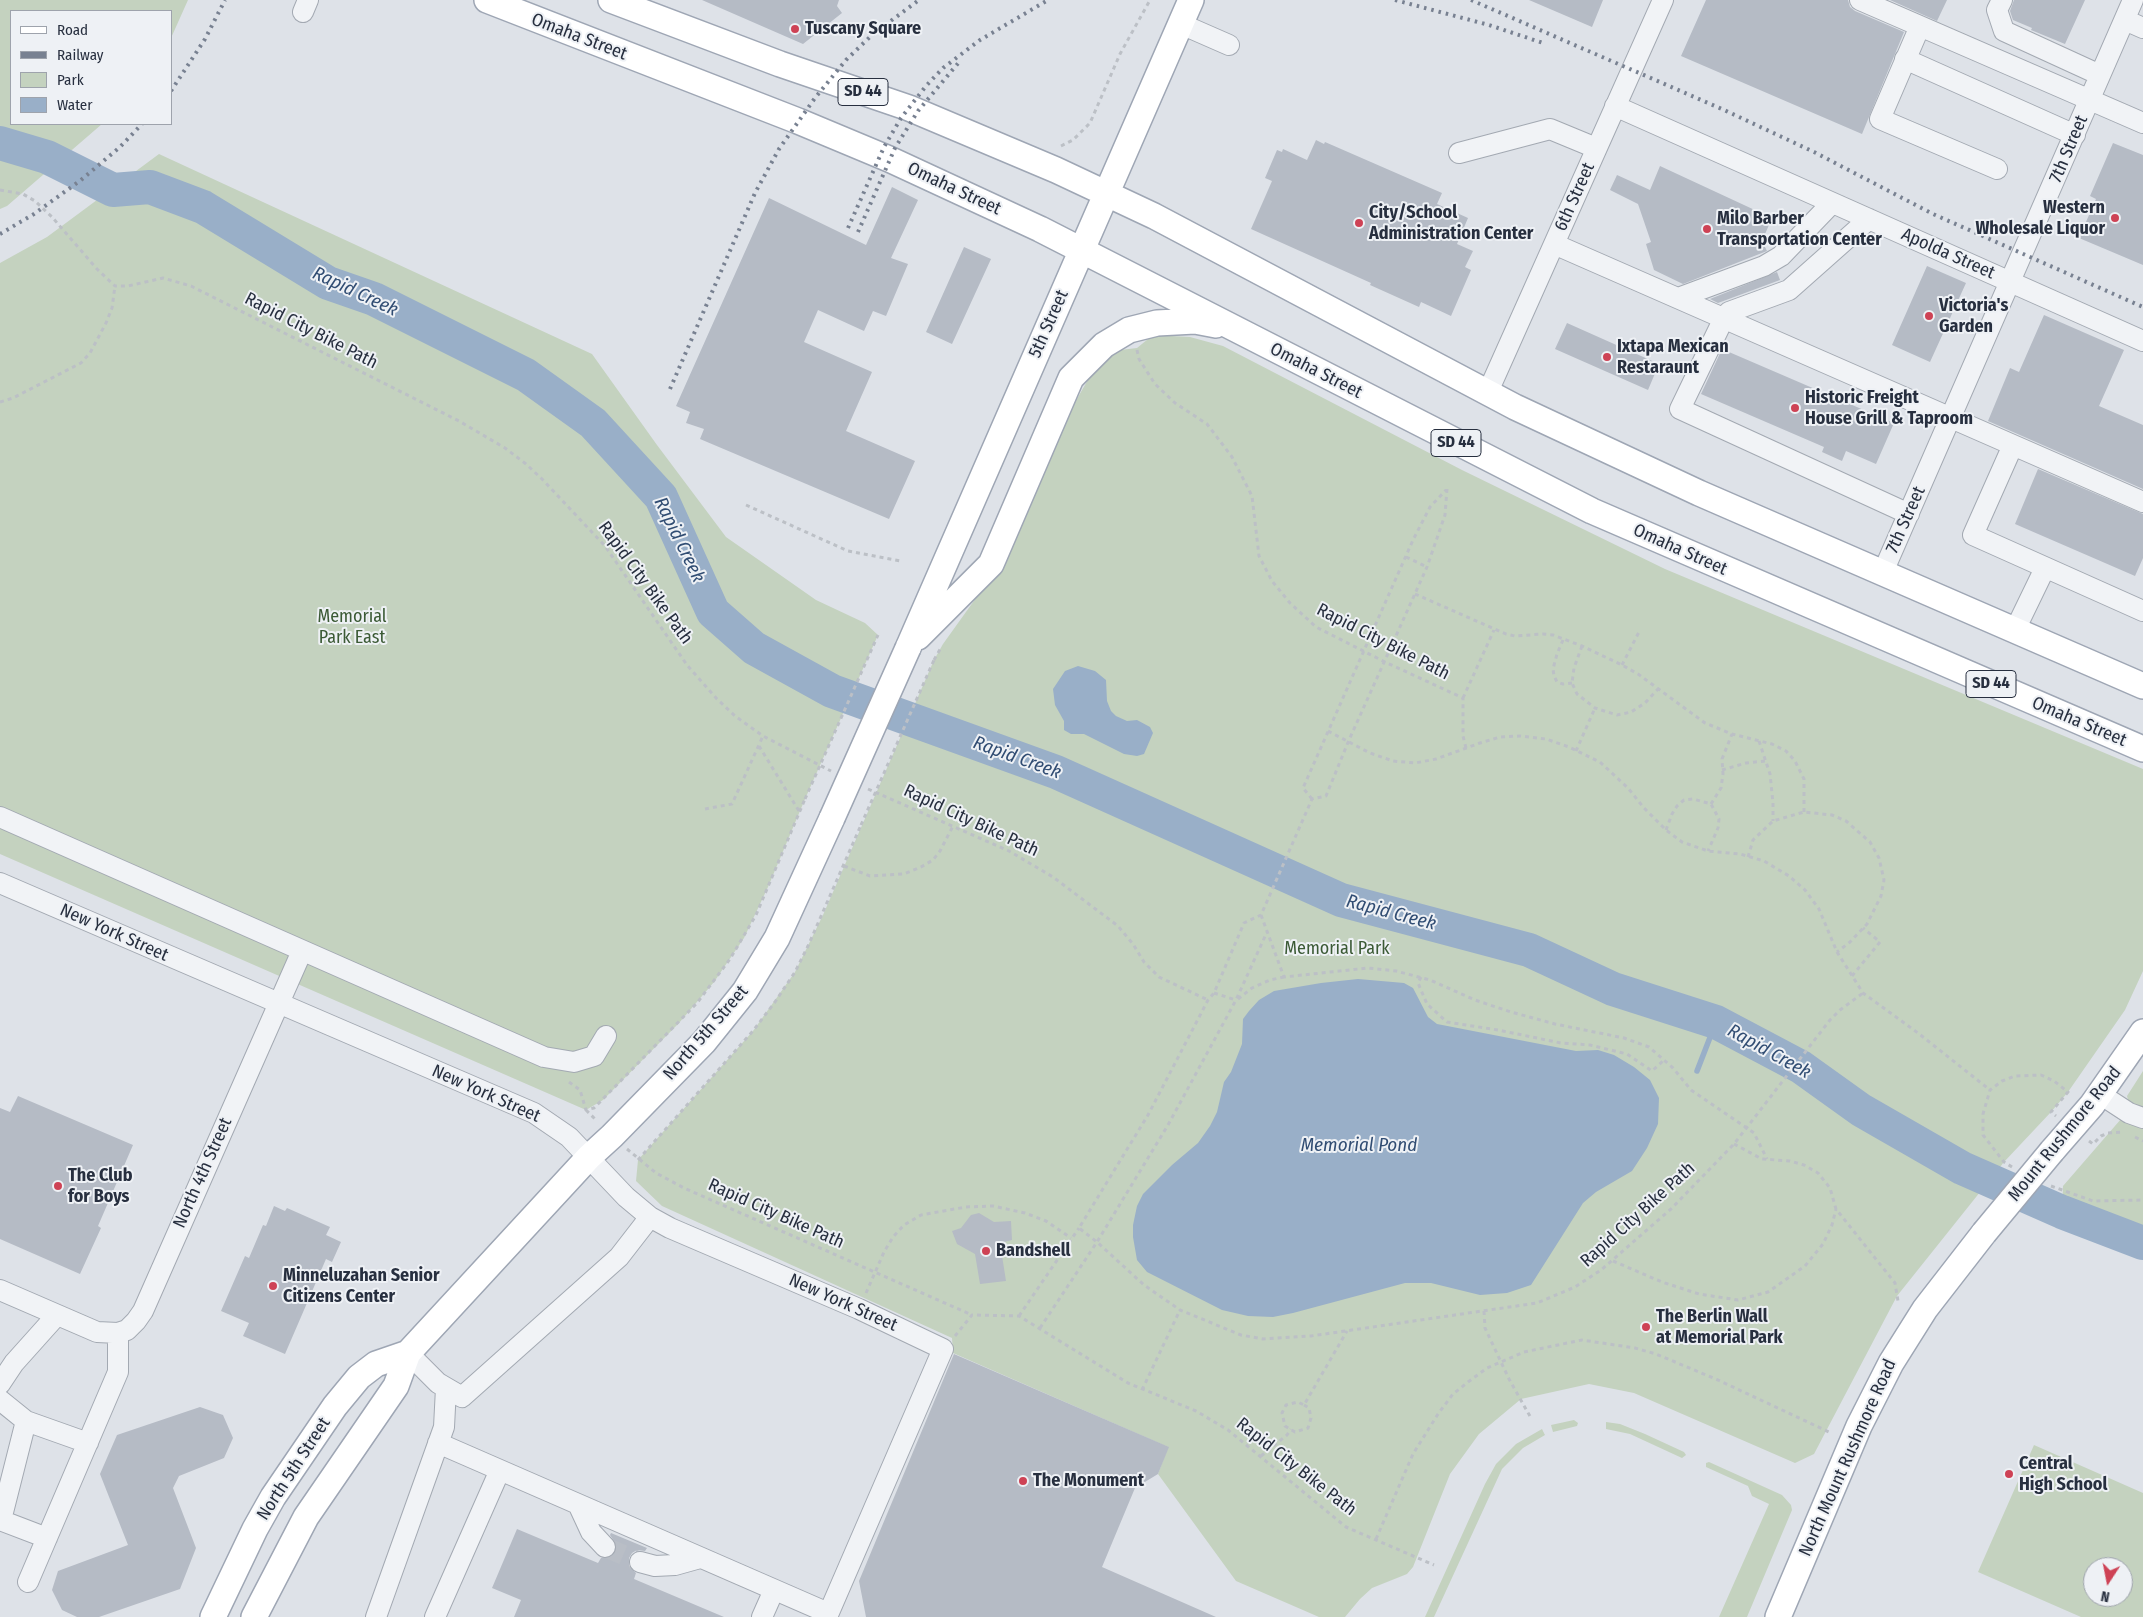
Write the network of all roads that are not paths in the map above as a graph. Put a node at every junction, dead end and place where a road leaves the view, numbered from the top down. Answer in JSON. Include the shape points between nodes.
{"nodes":[{"id":1,"x":487,"y":0,"type":"edge"},
{"id":2,"x":1191,"y":0,"type":"edge"},
{"id":3,"x":1663,"y":0,"type":"edge"},
{"id":4,"x":1860,"y":0,"type":"edge"},
{"id":5,"x":2002,"y":0,"type":"edge"},
{"id":6,"x":2133,"y":0,"type":"edge"},
{"id":7,"x":615,"y":1,"type":"edge"},
{"id":8,"x":2124,"y":20,"type":"junction"},
{"id":9,"x":1181,"y":24,"type":"junction"},
{"id":10,"x":1920,"y":26,"type":"junction"},
{"id":11,"x":2143,"y":28,"type":"edge"},
{"id":12,"x":1229,"y":45,"type":"dead end"},
{"id":13,"x":1905,"y":59,"type":"junction"},
{"id":14,"x":2100,"y":75,"type":"junction"},
{"id":15,"x":2090,"y":99,"type":"junction"},
{"id":16,"x":1615,"y":106,"type":"junction"},
{"id":17,"x":2143,"y":123,"type":"edge"},
{"id":18,"x":2075,"y":135,"type":"junction"},
{"id":19,"x":1596,"y":148,"type":"junction"},
{"id":20,"x":1459,"y":153,"type":"dead end"},
{"id":21,"x":1997,"y":169,"type":"dead end"},
{"id":22,"x":1106,"y":193,"type":"junction"},
{"id":23,"x":1832,"y":203,"type":"junction"},
{"id":24,"x":1869,"y":219,"type":"junction"},
{"id":25,"x":1554,"y":244,"type":"junction"},
{"id":26,"x":1082,"y":250,"type":"junction"},
{"id":27,"x":2011,"y":283,"type":"junction"},
{"id":28,"x":1678,"y":298,"type":"junction"},
{"id":29,"x":1724,"y":318,"type":"junction"},
{"id":30,"x":1235,"y":329,"type":"junction"},
{"id":31,"x":2143,"y":341,"type":"edge"},
{"id":32,"x":1487,"y":394,"type":"junction"},
{"id":33,"x":1952,"y":418,"type":"junction"},
{"id":34,"x":2013,"y":445,"type":"junction"},
{"id":35,"x":2143,"y":502,"type":"edge"},
{"id":36,"x":1909,"y":514,"type":"junction"},
{"id":37,"x":2045,"y":568,"type":"junction"},
{"id":38,"x":1884,"y":572,"type":"junction"},
{"id":39,"x":2143,"y":611,"type":"edge"},
{"id":40,"x":2015,"y":630,"type":"junction"},
{"id":41,"x":908,"y":648,"type":"junction"},
{"id":42,"x":2143,"y":686,"type":"edge"},
{"id":43,"x":2143,"y":749,"type":"edge"},
{"id":44,"x":0,"y":817,"type":"edge"},
{"id":45,"x":0,"y":883,"type":"edge"},
{"id":46,"x":302,"y":951,"type":"junction"},
{"id":47,"x":278,"y":1005,"type":"junction"},
{"id":48,"x":2143,"y":1032,"type":"edge"},
{"id":49,"x":606,"y":1036,"type":"dead end"},
{"id":50,"x":2100,"y":1094,"type":"junction"},
{"id":51,"x":2143,"y":1118,"type":"edge"},
{"id":52,"x":589,"y":1157,"type":"junction"},
{"id":53,"x":650,"y":1217,"type":"junction"},
{"id":54,"x":1984,"y":1233,"type":"joint"},
{"id":55,"x":0,"y":1290,"type":"edge"},
{"id":56,"x":57,"y":1315,"type":"junction"},
{"id":57,"x":118,"y":1333,"type":"junction"},
{"id":58,"x":408,"y":1353,"type":"junction"},
{"id":59,"x":0,"y":1384,"type":"edge"},
{"id":60,"x":446,"y":1388,"type":"junction"},
{"id":61,"x":0,"y":1400,"type":"edge"},
{"id":62,"x":26,"y":1422,"type":"junction"},
{"id":63,"x":88,"y":1443,"type":"junction"},
{"id":64,"x":438,"y":1443,"type":"junction"},
{"id":65,"x":500,"y":1470,"type":"junction"},
{"id":66,"x":578,"y":1504,"type":"junction"},
{"id":67,"x":0,"y":1520,"type":"edge"},
{"id":68,"x":47,"y":1538,"type":"junction"},
{"id":69,"x":605,"y":1547,"type":"tunnel mouth"},
{"id":70,"x":700,"y":1558,"type":"junction"},
{"id":71,"x":640,"y":1562,"type":"tunnel mouth"},
{"id":72,"x":28,"y":1582,"type":"dead end"},
{"id":73,"x":774,"y":1590,"type":"junction"},
{"id":74,"x":828,"y":1615,"type":"edge"},
{"id":75,"x":213,"y":1617,"type":"edge"},
{"id":76,"x":254,"y":1617,"type":"edge"},
{"id":77,"x":376,"y":1617,"type":"edge"},
{"id":78,"x":435,"y":1617,"type":"edge"},
{"id":79,"x":762,"y":1617,"type":"edge"},
{"id":80,"x":1778,"y":1617,"type":"edge"}],
"edges":[{"from":1,"to":26,"type":"main road","name":"Omaha Street","number":"SD 44","via":[[884,157]]},
{"from":2,"to":9,"type":"main road","name":"5th Street"},
{"from":3,"to":16,"type":"street","name":"6th Street"},
{"from":4,"to":10,"type":"street"},
{"from":5,"to":14,"type":"street","via":[[1998,10],[2004,31]]},
{"from":6,"to":8,"type":"street","name":"7th Street"},
{"from":7,"to":22,"type":"main road","number":"SD 44","via":[[780,64],[909,108]]},
{"from":8,"to":11,"type":"street"},
{"from":8,"to":14,"type":"street","name":"7th Street"},
{"from":9,"to":12,"type":"street"},
{"from":9,"to":22,"type":"main road","name":"5th Street"},
{"from":10,"to":13,"type":"street"},
{"from":10,"to":15,"type":"street"},
{"from":13,"to":18,"type":"street"},
{"from":13,"to":21,"type":"street","via":[[1880,118]]},
{"from":14,"to":15,"type":"street","name":"7th Street"},
{"from":15,"to":17,"type":"street"},
{"from":15,"to":18,"type":"street","name":"7th Street"},
{"from":16,"to":19,"type":"street","name":"6th Street"},
{"from":16,"to":23,"type":"street","name":"Apolda Street"},
{"from":18,"to":27,"type":"street","name":"7th Street"},
{"from":19,"to":20,"type":"street","via":[[1550,129]]},
{"from":19,"to":25,"type":"street","name":"6th Street"},
{"from":22,"to":26,"type":"main road","name":"5th Street"},
{"from":22,"to":32,"type":"main road","number":"SD 44"},
{"from":23,"to":24,"type":"street","name":"Apolda Street"},
{"from":23,"to":28,"type":"street","via":[[1781,256],[1764,266]]},
{"from":24,"to":27,"type":"street","name":"Apolda Street"},
{"from":24,"to":29,"type":"street","via":[[1789,290],[1729,312]]},
{"from":25,"to":28,"type":"street"},
{"from":25,"to":32,"type":"street","name":"6th Street"},
{"from":26,"to":30,"type":"main road","name":"Omaha Street","number":"SD 44"},
{"from":26,"to":41,"type":"main road","name":"5th Street"},
{"from":27,"to":31,"type":"street","name":"Apolda Street"},
{"from":27,"to":33,"type":"street","name":"7th Street"},
{"from":28,"to":29,"type":"street"},
{"from":29,"to":33,"type":"street"},
{"from":29,"to":36,"type":"street","via":[[1680,409]]},
{"from":30,"to":41,"type":"main road","via":[[1195,322],[1157,323],[1130,330],[1104,345],[1071,378],[991,564]]},
{"from":30,"to":43,"type":"main road","name":"Omaha Street","number":"SD 44","via":[[1592,511]]},
{"from":32,"to":38,"type":"main road","number":"SD 44","via":[[1698,492]]},
{"from":33,"to":34,"type":"street"},
{"from":33,"to":36,"type":"street","name":"7th Street"},
{"from":34,"to":35,"type":"street"},
{"from":34,"to":37,"type":"street","via":[[1973,535]]},
{"from":36,"to":38,"type":"street","name":"7th Street"},
{"from":37,"to":39,"type":"street"},
{"from":37,"to":40,"type":"street"},
{"from":38,"to":40,"type":"main road","number":"SD 44"},
{"from":40,"to":42,"type":"main road","number":"SD 44"},
{"from":41,"to":52,"type":"main road","name":"North 5th Street","bridge":true,"via":[[777,938],[745,991],[704,1042]]},
{"from":44,"to":46,"type":"street"},
{"from":45,"to":47,"type":"street","name":"New York Street"},
{"from":46,"to":47,"type":"street","name":"North 4th Street"},
{"from":46,"to":49,"type":"street","via":[[544,1058],[574,1062],[594,1056]]},
{"from":47,"to":52,"type":"street","name":"New York Street","via":[[534,1113],[569,1137]]},
{"from":47,"to":57,"type":"street","name":"North 4th Street","via":[[143,1311],[127,1330]]},
{"from":48,"to":50,"type":"main road","name":"Mount Rushmore Road"},
{"from":50,"to":51,"type":"street"},
{"from":50,"to":54,"type":"main road","name":"Mount Rushmore Road","bridge":true},
{"from":52,"to":53,"type":"street","name":"New York Street","via":[[626,1198]]},
{"from":52,"to":58,"type":"main road","name":"North 5th Street"},
{"from":53,"to":60,"type":"street","via":[[619,1257],[462,1397]]},
{"from":53,"to":74,"type":"street","name":"New York Street","via":[[943,1349]]},
{"from":54,"to":80,"type":"main road","name":"North Mount Rushmore Road","via":[[1925,1309],[1891,1363],[1859,1426]]},
{"from":55,"to":56,"type":"street"},
{"from":56,"to":57,"type":"street","via":[[97,1332]]},
{"from":56,"to":59,"type":"street","via":[[14,1363]]},
{"from":57,"to":63,"type":"street","via":[[118,1372]]},
{"from":58,"to":60,"type":"street"},
{"from":58,"to":75,"type":"main road","name":"North 5th Street","via":[[376,1364],[359,1377],[336,1406],[273,1497]]},
{"from":58,"to":76,"type":"main road","name":"North 5th Street","via":[[396,1386],[306,1516]]},
{"from":60,"to":64,"type":"street","via":[[444,1428]]},
{"from":61,"to":62,"type":"street"},
{"from":62,"to":63,"type":"street"},
{"from":62,"to":67,"type":"street"},
{"from":63,"to":68,"type":"street"},
{"from":64,"to":65,"type":"street"},
{"from":64,"to":77,"type":"street"},
{"from":65,"to":66,"type":"street"},
{"from":65,"to":78,"type":"street"},
{"from":66,"to":69,"type":"street","via":[[591,1532]]},
{"from":66,"to":70,"type":"street"},
{"from":67,"to":68,"type":"street"},
{"from":68,"to":72,"type":"street"},
{"from":70,"to":71,"type":"street","via":[[675,1565],[655,1566]]},
{"from":70,"to":73,"type":"street"},
{"from":73,"to":74,"type":"street"},
{"from":73,"to":79,"type":"street"}]}
